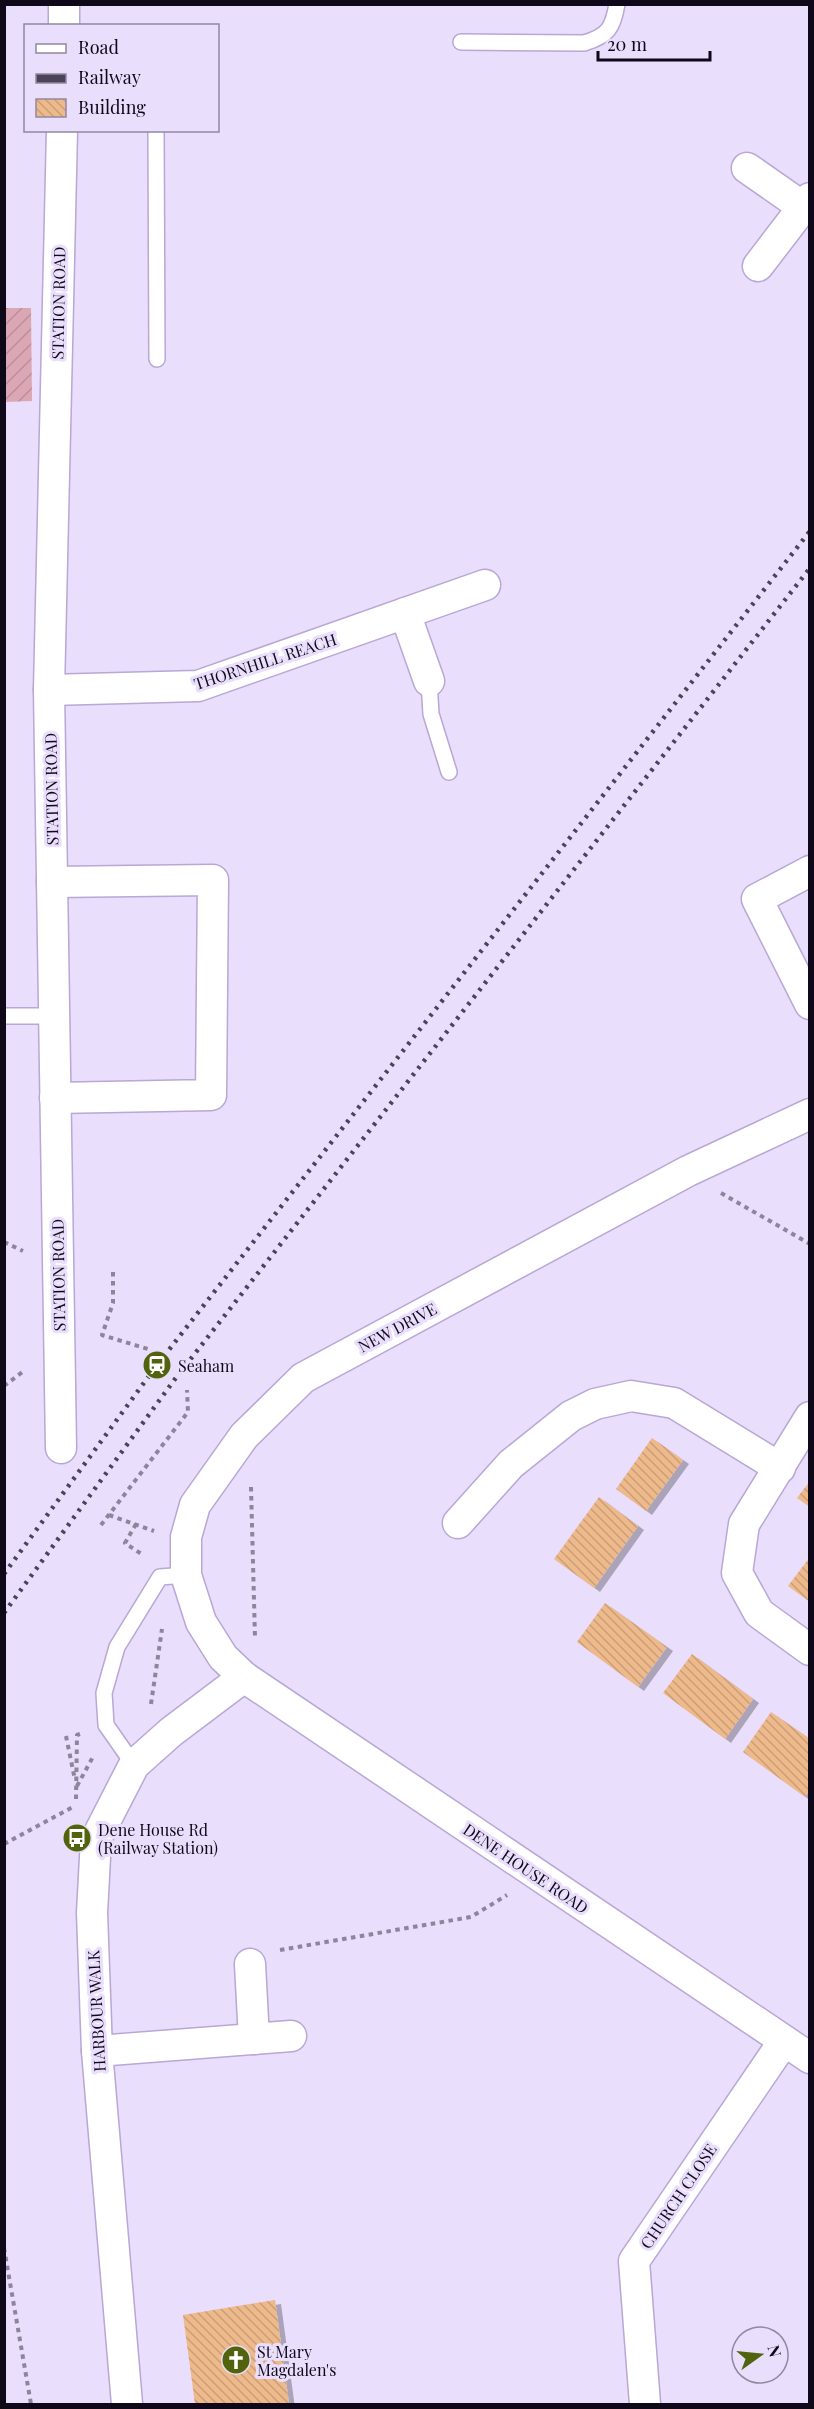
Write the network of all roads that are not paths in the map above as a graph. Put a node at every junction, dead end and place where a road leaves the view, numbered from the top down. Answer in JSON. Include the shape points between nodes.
{"nodes":[{"id":1,"x":64,"y":4,"type":"edge"},
{"id":2,"x":617,"y":4,"type":"edge"},
{"id":3,"x":64,"y":24,"type":"edge"},
{"id":4,"x":461,"y":42,"type":"dead end"},
{"id":5,"x":62,"y":132,"type":"edge"},
{"id":6,"x":156,"y":132,"type":"edge"},
{"id":7,"x":747,"y":168,"type":"dead end"},
{"id":8,"x":806,"y":203,"type":"edge"},
{"id":9,"x":758,"y":266,"type":"dead end"},
{"id":10,"x":157,"y":359,"type":"dead end"},
{"id":11,"x":485,"y":585,"type":"dead end"},
{"id":12,"x":405,"y":613,"type":"junction"},
{"id":13,"x":429,"y":681,"type":"joint"},
{"id":14,"x":49,"y":690,"type":"junction"},
{"id":15,"x":450,"y":772,"type":"dead end"},
{"id":16,"x":810,"y":871,"type":"edge"},
{"id":17,"x":52,"y":882,"type":"junction"},
{"id":18,"x":810,"y":1004,"type":"edge"},
{"id":19,"x":4,"y":1016,"type":"edge"},
{"id":20,"x":54,"y":1016,"type":"junction"},
{"id":21,"x":55,"y":1098,"type":"junction"},
{"id":22,"x":810,"y":1114,"type":"edge"},
{"id":23,"x":810,"y":1417,"type":"edge"},
{"id":24,"x":61,"y":1448,"type":"dead end"},
{"id":25,"x":780,"y":1468,"type":"junction"},
{"id":26,"x":458,"y":1523,"type":"dead end"},
{"id":27,"x":173,"y":1576,"type":"junction"},
{"id":28,"x":810,"y":1650,"type":"edge"},
{"id":29,"x":243,"y":1677,"type":"junction"},
{"id":30,"x":134,"y":1765,"type":"junction"},
{"id":31,"x":250,"y":1964,"type":"road end"},
{"id":32,"x":291,"y":2036,"type":"dead end"},
{"id":33,"x":254,"y":2039,"type":"junction"},
{"id":34,"x":784,"y":2041,"type":"junction"},
{"id":35,"x":97,"y":2051,"type":"junction"},
{"id":36,"x":810,"y":2058,"type":"edge"},
{"id":37,"x":127,"y":2404,"type":"edge"},
{"id":38,"x":645,"y":2404,"type":"edge"}],
"edges":[{"from":1,"to":3,"type":"street"},
{"from":2,"to":4,"type":"lane","via":[[608,31],[584,44]]},
{"from":5,"to":14,"type":"street","name":"STATION ROAD"},
{"from":6,"to":10,"type":"lane"},
{"from":7,"to":8,"type":"street"},
{"from":8,"to":9,"type":"street"},
{"from":11,"to":12,"type":"street","name":"THORNHILL REACH"},
{"from":12,"to":13,"type":"street"},
{"from":12,"to":14,"type":"street","name":"THORNHILL REACH","via":[[198,686]]},
{"from":13,"to":15,"type":"lane","via":[[431,714]]},
{"from":14,"to":17,"type":"street","name":"STATION ROAD"},
{"from":16,"to":18,"type":"street","via":[[757,899]]},
{"from":17,"to":20,"type":"street","name":"STATION ROAD"},
{"from":17,"to":21,"type":"street","via":[[213,880],[211,1095]]},
{"from":19,"to":20,"type":"lane"},
{"from":20,"to":21,"type":"street","name":"STATION ROAD"},
{"from":21,"to":24,"type":"street","name":"STATION ROAD"},
{"from":22,"to":27,"type":"street","name":"NEW DRIVE","via":[[688,1171],[303,1378],[244,1436],[195,1505]]},
{"from":23,"to":25,"type":"street"},
{"from":25,"to":26,"type":"street","via":[[674,1403],[630,1396],[595,1404],[571,1416],[511,1464]]},
{"from":25,"to":28,"type":"street","via":[[744,1524],[737,1573],[759,1613]]},
{"from":27,"to":29,"type":"street","name":"NEW DRIVE","via":[[223,1657]]},
{"from":27,"to":30,"type":"lane","via":[[117,1647],[104,1693],[106,1725]]},
{"from":29,"to":30,"type":"street","name":"HARBOUR WALK"},
{"from":29,"to":34,"type":"street","name":"DENE HOUSE ROAD"},
{"from":30,"to":35,"type":"street","name":"HARBOUR WALK","via":[[96,1839],[92,1913]]},
{"from":31,"to":33,"type":"street"},
{"from":32,"to":33,"type":"street"},
{"from":33,"to":35,"type":"street"},
{"from":34,"to":36,"type":"street","name":"DENE HOUSE ROAD"},
{"from":34,"to":38,"type":"street","name":"CHURCH CLOSE","via":[[634,2260]]},
{"from":35,"to":37,"type":"street","name":"HARBOUR WALK"}]}
